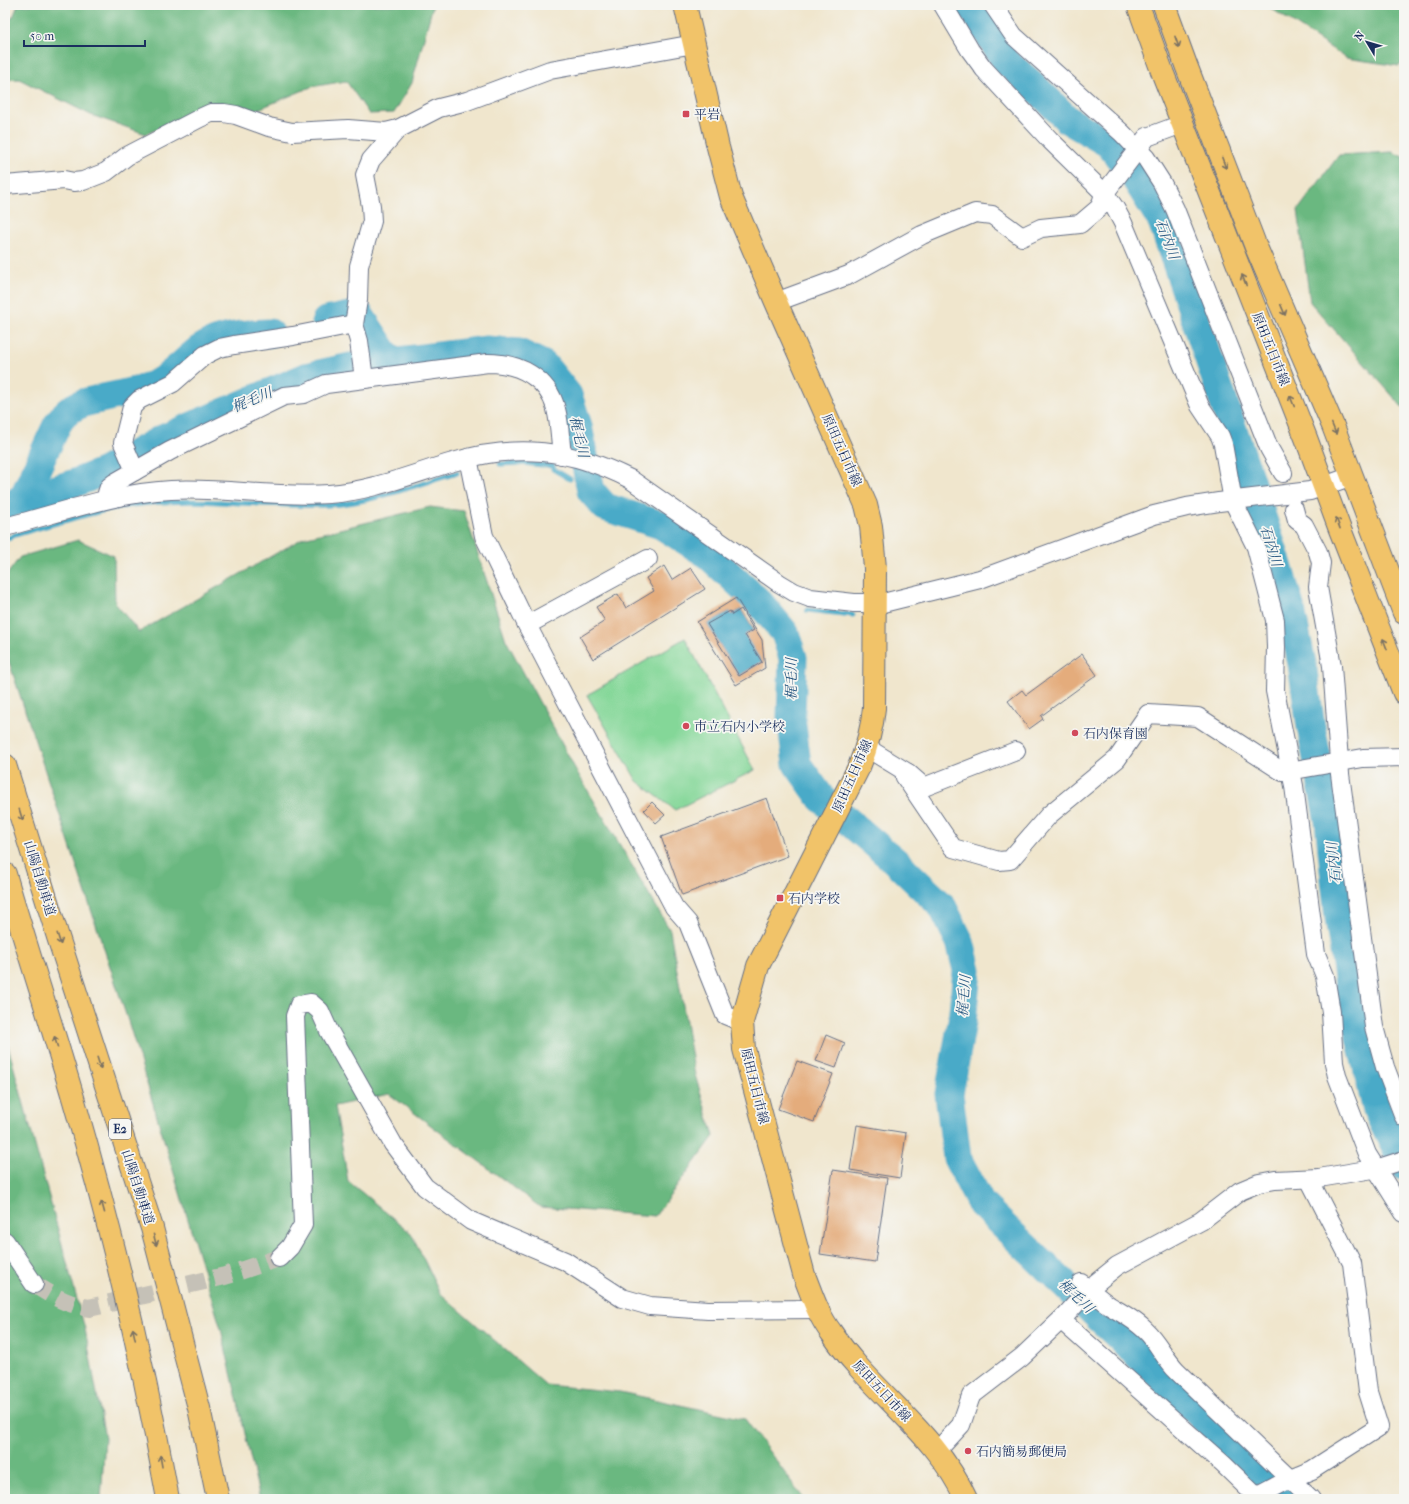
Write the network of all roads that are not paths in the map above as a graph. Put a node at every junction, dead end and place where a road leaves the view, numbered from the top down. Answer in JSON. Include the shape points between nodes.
{"nodes":[{"id":1,"x":685,"y":5,"type":"edge"},
{"id":2,"x":943,"y":5,"type":"edge"},
{"id":3,"x":993,"y":5,"type":"edge"},
{"id":4,"x":1138,"y":5,"type":"edge"},
{"id":5,"x":1164,"y":5,"type":"edge"},
{"id":6,"x":694,"y":44,"type":"junction"},
{"id":7,"x":1182,"y":124,"type":"junction"},
{"id":8,"x":398,"y":129,"type":"junction"},
{"id":9,"x":1136,"y":152,"type":"junction"},
{"id":10,"x":5,"y":185,"type":"edge"},
{"id":11,"x":1106,"y":192,"type":"junction"},
{"id":12,"x":776,"y":302,"type":"junction"},
{"id":13,"x":355,"y":319,"type":"junction"},
{"id":14,"x":363,"y":376,"type":"junction"},
{"id":15,"x":564,"y":455,"type":"junction"},
{"id":16,"x":468,"y":458,"type":"junction"},
{"id":17,"x":134,"y":468,"type":"junction"},
{"id":18,"x":1283,"y":473,"type":"dead end"},
{"id":19,"x":1352,"y":476,"type":"junction"},
{"id":20,"x":1324,"y":486,"type":"junction"},
{"id":21,"x":107,"y":499,"type":"junction"},
{"id":22,"x":1236,"y":500,"type":"junction"},
{"id":23,"x":1290,"y":501,"type":"junction"},
{"id":24,"x":5,"y":527,"type":"edge"},
{"id":25,"x":648,"y":559,"type":"dead end"},
{"id":26,"x":874,"y":604,"type":"junction"},
{"id":27,"x":1404,"y":613,"type":"edge"},
{"id":28,"x":527,"y":624,"type":"junction"},
{"id":29,"x":1404,"y":693,"type":"edge"},
{"id":30,"x":867,"y":748,"type":"junction"},
{"id":31,"x":1016,"y":751,"type":"dead end"},
{"id":32,"x":1404,"y":757,"type":"edge"},
{"id":33,"x":1337,"y":762,"type":"junction"},
{"id":34,"x":5,"y":764,"type":"edge"},
{"id":35,"x":1293,"y":770,"type":"junction"},
{"id":36,"x":908,"y":772,"type":"junction"},
{"id":37,"x":5,"y":874,"type":"edge"},
{"id":38,"x":742,"y":1022,"type":"junction"},
{"id":39,"x":1404,"y":1117,"type":"edge"},
{"id":40,"x":1404,"y":1160,"type":"edge"},
{"id":41,"x":1377,"y":1169,"type":"junction"},
{"id":42,"x":1309,"y":1179,"type":"junction"},
{"id":43,"x":1404,"y":1213,"type":"edge"},
{"id":44,"x":5,"y":1241,"type":"edge"},
{"id":45,"x":279,"y":1258,"type":"tunnel mouth"},
{"id":46,"x":34,"y":1284,"type":"tunnel mouth"},
{"id":47,"x":1086,"y":1288,"type":"junction"},
{"id":48,"x":817,"y":1308,"type":"junction"},
{"id":49,"x":1063,"y":1318,"type":"junction"},
{"id":50,"x":937,"y":1451,"type":"junction"},
{"id":51,"x":1289,"y":1480,"type":"junction"},
{"id":52,"x":1256,"y":1497,"type":"edge"},
{"id":53,"x":168,"y":1499,"type":"edge"},
{"id":54,"x":218,"y":1499,"type":"edge"},
{"id":55,"x":966,"y":1499,"type":"edge"},
{"id":56,"x":1311,"y":1499,"type":"edge"}],
"edges":[{"from":1,"to":6,"type":"main road","name":"原田五日市線"},
{"from":2,"to":11,"type":"street","via":[[984,69],[1050,140]]},
{"from":3,"to":9,"type":"street","via":[[1014,36],[1122,133]]},
{"from":4,"to":7,"type":"main road","name":"原田五日市線"},
{"from":5,"to":19,"type":"main road","name":"原田五日市線","one_way":true,"via":[[1256,247]]},
{"from":6,"to":8,"type":"street","via":[[555,69],[467,101],[436,109]]},
{"from":6,"to":12,"type":"main road","name":"原田五日市線","via":[[731,197]]},
{"from":7,"to":9,"type":"street","via":[[1147,137]]},
{"from":20,"to":7,"type":"main road","name":"原田五日市線","one_way":true},
{"from":8,"to":10,"type":"street","via":[[386,132],[348,129],[292,132],[236,115],[211,113],[127,156],[106,172],[83,181]]},
{"from":8,"to":13,"type":"street","via":[[371,160],[366,171],[372,221],[358,266]]},
{"from":9,"to":11,"type":"street"},
{"from":9,"to":18,"type":"street","via":[[1146,158],[1162,182],[1175,209],[1269,448]]},
{"from":11,"to":12,"type":"street","via":[[1100,207],[1080,224],[1041,228],[1022,237],[992,215],[975,213],[922,235],[849,275]]},
{"from":11,"to":22,"type":"street","via":[[1123,223],[1200,406],[1220,436]]},
{"from":12,"to":26,"type":"main road","name":"原田五日市線","via":[[866,505],[871,526]]},
{"from":13,"to":14,"type":"street"},
{"from":13,"to":17,"type":"street","via":[[287,338],[218,348],[205,355],[173,383],[135,403],[130,412],[124,445]]},
{"from":14,"to":15,"type":"street","via":[[488,363],[512,365],[525,370],[535,377],[551,396],[556,408]]},
{"from":14,"to":17,"type":"street","via":[[326,384],[304,394],[284,396]]},
{"from":15,"to":16,"type":"street","via":[[522,451]]},
{"from":15,"to":26,"type":"street","via":[[610,469],[630,479],[794,592],[828,601]]},
{"from":16,"to":21,"type":"street","via":[[384,483],[328,494],[173,490]]},
{"from":16,"to":28,"type":"street","via":[[484,536]]},
{"from":17,"to":21,"type":"street","via":[[109,487]]},
{"from":19,"to":20,"type":"street"},
{"from":19,"to":27,"type":"main road","name":"原田五日市線"},
{"from":20,"to":23,"type":"street"},
{"from":29,"to":20,"type":"main road","name":"原田五日市線","one_way":true},
{"from":21,"to":24,"type":"street"},
{"from":22,"to":23,"type":"street"},
{"from":22,"to":26,"type":"street","via":[[1154,515],[980,580]]},
{"from":22,"to":35,"type":"street","via":[[1256,546],[1272,607],[1276,634],[1274,687]]},
{"from":23,"to":33,"type":"street","via":[[1297,520],[1303,523],[1318,552],[1321,563],[1318,587],[1332,666]]},
{"from":25,"to":28,"type":"street"},
{"from":26,"to":30,"type":"main road","name":"原田五日市線","via":[[874,708]]},
{"from":28,"to":38,"type":"street","via":[[674,906],[688,923],[725,1014]]},
{"from":30,"to":36,"type":"street"},
{"from":30,"to":38,"type":"main road","name":"原田五日市線","via":[[758,966]]},
{"from":31,"to":36,"type":"street","via":[[924,787]]},
{"from":32,"to":33,"type":"street","via":[[1362,758]]},
{"from":33,"to":35,"type":"street"},
{"from":33,"to":39,"type":"street","via":[[1374,1027],[1385,1067]]},
{"from":34,"to":54,"type":"main road","name":"山陽自動車道","number":"E2","one_way":true,"via":[[152,1228],[199,1408]]},
{"from":35,"to":36,"type":"street","via":[[1283,772],[1198,717],[1148,714],[1117,759],[1049,815],[1010,860],[999,861],[952,848],[905,777]]},
{"from":35,"to":41,"type":"street","via":[[1316,954],[1325,976],[1331,1012],[1334,1063],[1366,1152]]},
{"from":53,"to":37,"type":"main road","one_way":true,"via":[[157,1436],[110,1232],[74,1100]]},
{"from":38,"to":48,"type":"main road","name":"原田五日市線","via":[[744,1049],[762,1118],[804,1275]]},
{"from":40,"to":41,"type":"street"},
{"from":41,"to":42,"type":"street"},
{"from":41,"to":43,"type":"street"},
{"from":42,"to":47,"type":"street","via":[[1275,1180],[1240,1191],[1200,1221],[1117,1266]]},
{"from":42,"to":51,"type":"street","via":[[1352,1264],[1368,1392],[1378,1427],[1312,1470]]},
{"from":44,"to":46,"type":"street"},
{"from":45,"to":48,"type":"street","via":[[290,1247],[303,1225],[295,1016],[299,1005],[311,1003],[320,1011],[393,1144],[425,1186],[471,1221],[564,1261],[622,1298],[650,1306],[708,1310]]},
{"from":47,"to":49,"type":"street"},
{"from":47,"to":51,"type":"street","via":[[1110,1306],[1131,1317],[1152,1336],[1171,1365]]},
{"from":48,"to":50,"type":"main road","name":"原田五日市線","via":[[831,1333],[860,1369]]},
{"from":49,"to":50,"type":"street","via":[[1022,1357],[972,1396],[961,1425]]},
{"from":49,"to":52,"type":"street"},
{"from":50,"to":55,"type":"main road","name":"原田五日市線"},
{"from":51,"to":52,"type":"street"},
{"from":51,"to":56,"type":"street"}]}
